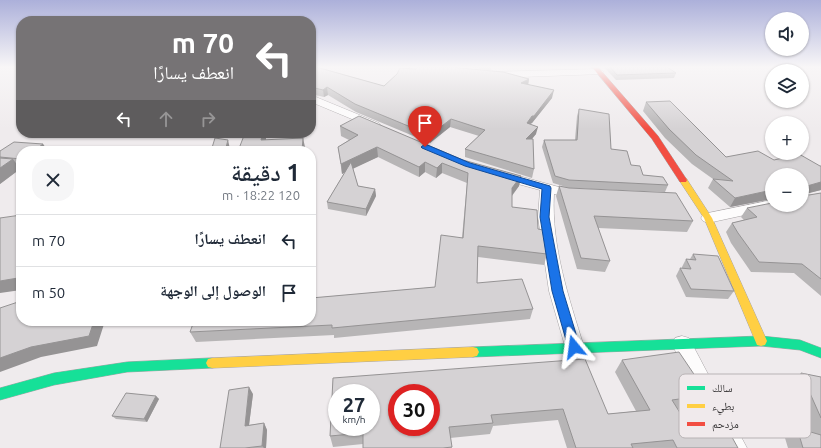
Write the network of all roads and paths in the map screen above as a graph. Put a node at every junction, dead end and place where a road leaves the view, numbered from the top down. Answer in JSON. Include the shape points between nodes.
{"nodes":[{"id":1,"x":613,"y":88,"type":"edge"},
{"id":2,"x":316,"y":100,"type":"edge"},
{"id":3,"x":389,"y":132,"type":"edge"},
{"id":4,"x":489,"y":171,"type":"edge"},
{"id":5,"x":547,"y":188,"type":"junction"},
{"id":6,"x":589,"y":194,"type":"edge"},
{"id":7,"x":681,"y":198,"type":"edge"},
{"id":8,"x":696,"y":198,"type":"junction"},
{"id":9,"x":765,"y":206,"type":"edge"},
{"id":10,"x":708,"y":218,"type":"junction"},
{"id":11,"x":821,"y":340,"type":"edge"},
{"id":12,"x":761,"y":341,"type":"junction"},
{"id":13,"x":682,"y":344,"type":"junction"},
{"id":14,"x":800,"y":345,"type":"junction"},
{"id":15,"x":574,"y":347,"type":"junction"},
{"id":16,"x":821,"y":353,"type":"edge"},
{"id":17,"x":697,"y":374,"type":"edge"},
{"id":18,"x":0,"y":394,"type":"edge"},
{"id":19,"x":730,"y":438,"type":"edge"},
{"id":20,"x":735,"y":448,"type":"edge"}],
"edges":[{"from":1,"to":8,"type":"main road","via":[[656,138]]},
{"from":2,"to":3,"type":"street"},
{"from":4,"to":5,"type":"street"},
{"from":5,"to":6,"type":"street","via":[[566,193]]},
{"from":5,"to":15,"type":"street","via":[[545,217],[558,291]]},
{"from":7,"to":8,"type":"street"},
{"from":8,"to":10,"type":"main road"},
{"from":9,"to":10,"type":"street"},
{"from":10,"to":12,"type":"main road"},
{"from":11,"to":14,"type":"street"},
{"from":12,"to":13,"type":"main road"},
{"from":12,"to":14,"type":"main road"},
{"from":13,"to":15,"type":"main road"},
{"from":13,"to":17,"type":"street"},
{"from":14,"to":16,"type":"main road"},
{"from":15,"to":18,"type":"main road","via":[[127,367],[54,379]]},
{"from":19,"to":20,"type":"street"}]}
